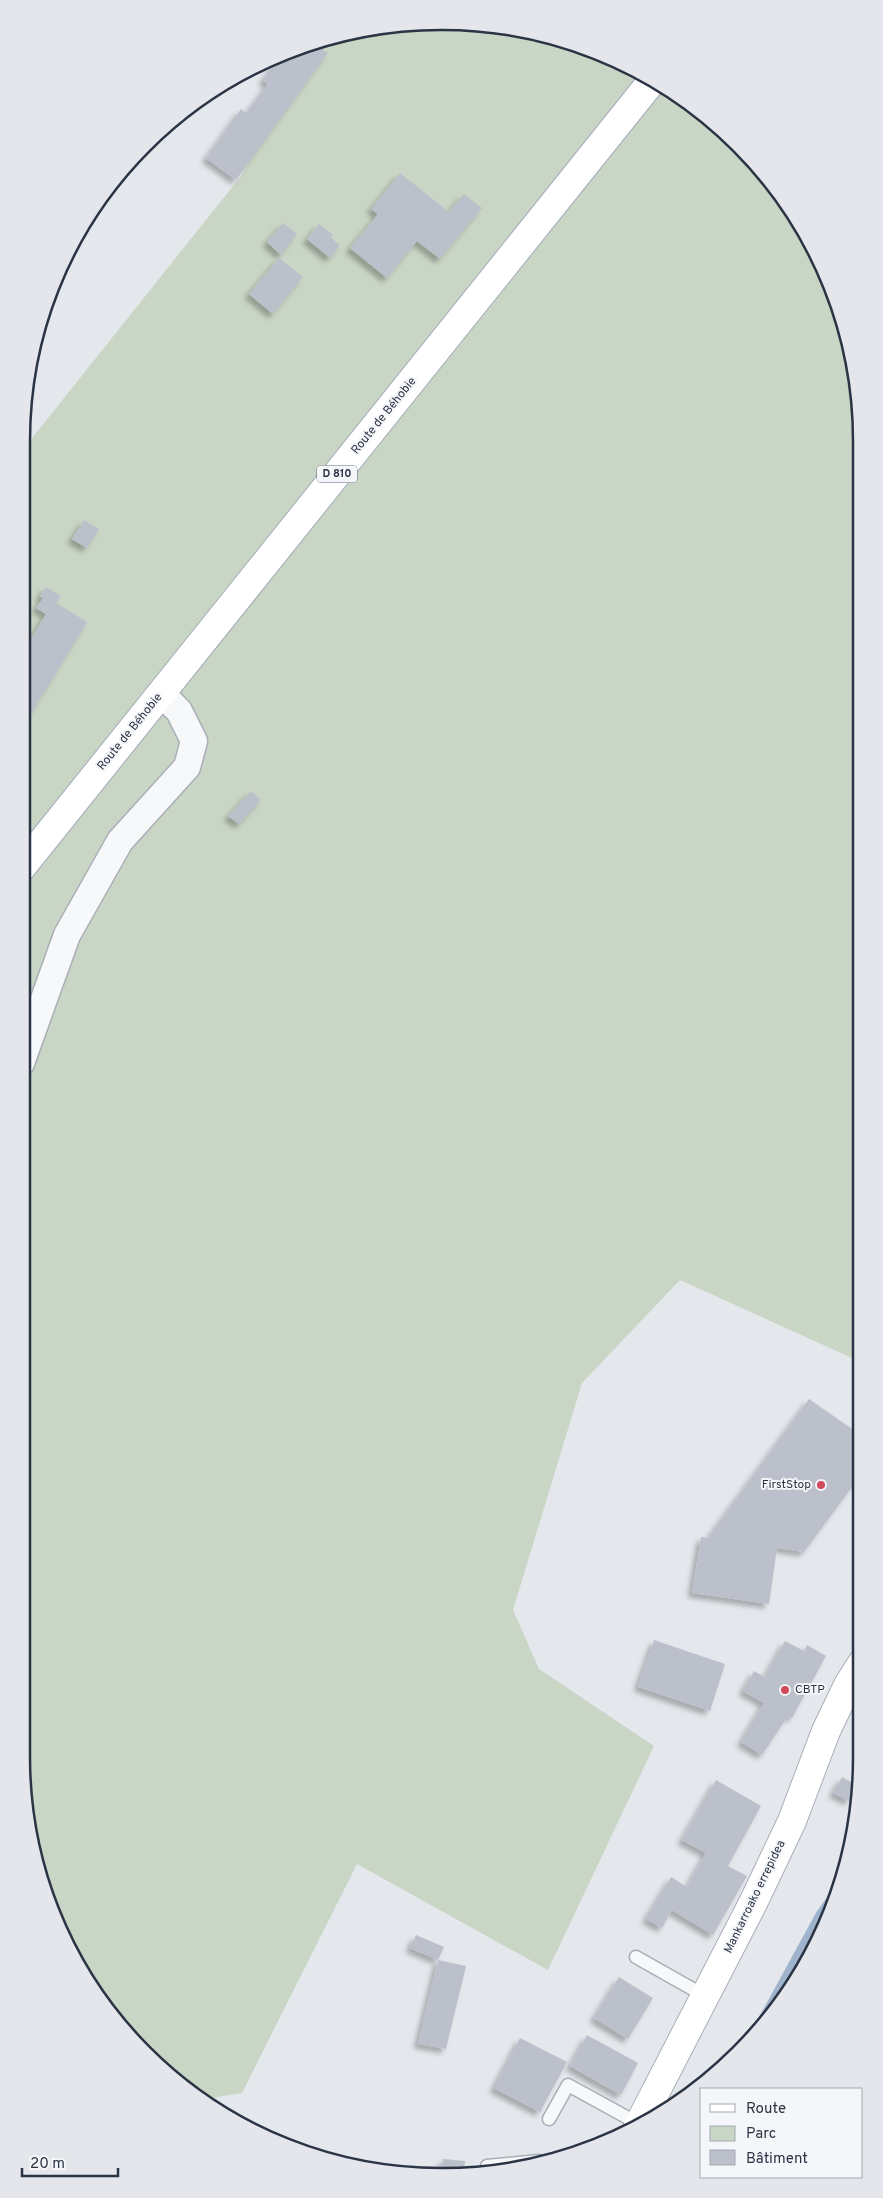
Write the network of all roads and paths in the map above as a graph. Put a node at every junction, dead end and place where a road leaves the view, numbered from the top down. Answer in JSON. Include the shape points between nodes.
{"nodes":[{"id":1,"x":648,"y":86,"type":"edge"},
{"id":2,"x":161,"y":693,"type":"junction"},
{"id":3,"x":30,"y":857,"type":"edge"},
{"id":4,"x":30,"y":1038,"type":"edge"},
{"id":5,"x":853,"y":1677,"type":"edge"},
{"id":6,"x":636,"y":1957,"type":"dead end"},
{"id":7,"x":705,"y":1996,"type":"junction"},
{"id":8,"x":643,"y":2115,"type":"edge"},
{"id":9,"x":549,"y":2119,"type":"dead end"},
{"id":10,"x":632,"y":2122,"type":"edge"}],
"edges":[{"from":1,"to":2,"type":"main road","name":"Route de Béhobie","number":"D 810"},
{"from":2,"to":3,"type":"main road","name":"Route de Béhobie","number":"D 810"},
{"from":2,"to":4,"type":"street","via":[[179,711],[194,741],[187,767],[120,841],[67,935]]},
{"from":5,"to":7,"type":"main road","name":"Mankarroako errepidea","via":[[826,1731],[792,1821]]},
{"from":6,"to":7,"type":"lane"},
{"from":7,"to":8,"type":"main road","name":"Mankarroako errepidea"},
{"from":9,"to":10,"type":"lane","via":[[568,2085]]}]}
